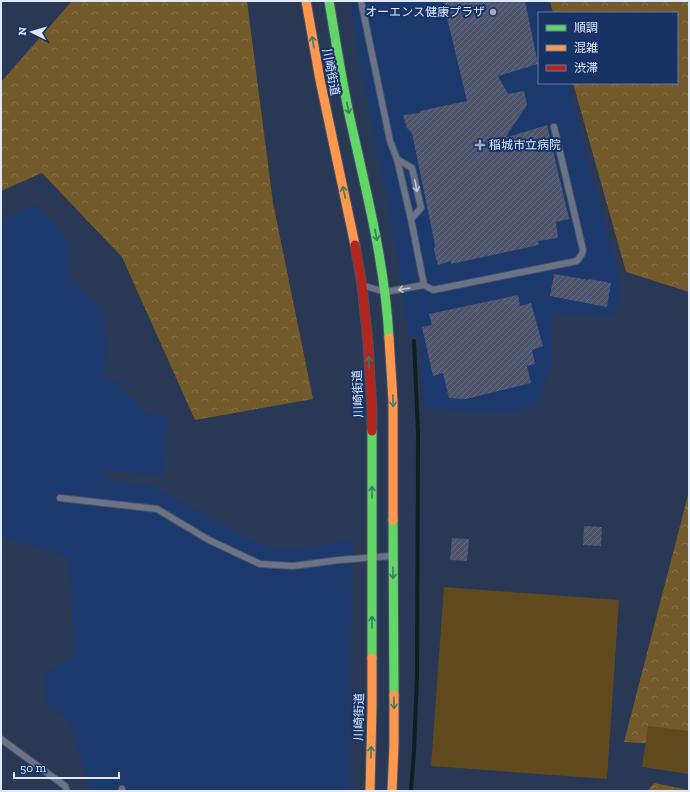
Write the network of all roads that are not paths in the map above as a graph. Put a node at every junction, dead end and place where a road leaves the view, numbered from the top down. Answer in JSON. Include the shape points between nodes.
{"nodes":[{"id":1,"x":306,"y":1,"type":"edge"},
{"id":2,"x":329,"y":1,"type":"edge"},
{"id":3,"x":361,"y":1,"type":"edge"},
{"id":4,"x":554,"y":127,"type":"dead end"},
{"id":5,"x":397,"y":159,"type":"junction"},
{"id":6,"x":411,"y":219,"type":"junction"},
{"id":7,"x":424,"y":285,"type":"junction"},
{"id":8,"x":362,"y":286,"type":"junction"},
{"id":9,"x":385,"y":292,"type":"junction"},
{"id":10,"x":60,"y":498,"type":"dead end"},
{"id":11,"x":393,"y":556,"type":"junction"},
{"id":12,"x":372,"y":557,"type":"junction"},
{"id":13,"x":1,"y":739,"type":"edge"},
{"id":14,"x":66,"y":791,"type":"edge"},
{"id":15,"x":370,"y":791,"type":"edge"},
{"id":16,"x":392,"y":791,"type":"edge"}],
"edges":[{"from":8,"to":1,"type":"main road","name":"川崎街道","one_way":true},
{"from":2,"to":9,"type":"main road","name":"川崎街道","one_way":true},
{"from":3,"to":5,"type":"lane","via":[[390,142]]},
{"from":4,"to":7,"type":"lane","via":[[583,250],[580,258],[577,261],[433,290]]},
{"from":5,"to":6,"type":"lane"},
{"from":5,"to":6,"type":"lane","one_way":true,"via":[[412,168],[421,208]]},
{"from":6,"to":7,"type":"lane"},
{"from":7,"to":9,"type":"lane","one_way":true},
{"from":8,"to":9,"type":"lane"},
{"from":12,"to":8,"type":"main road","name":"川崎街道","one_way":true,"via":[[372,410]]},
{"from":9,"to":11,"type":"main road","name":"川崎街道","one_way":true,"via":[[393,395]]},
{"from":10,"to":12,"type":"lane","via":[[157,510],[209,540],[260,564],[294,566]]},
{"from":11,"to":12,"type":"lane"},
{"from":11,"to":16,"type":"main road","name":"川崎街道","one_way":true},
{"from":15,"to":12,"type":"main road","name":"川崎街道","one_way":true},
{"from":13,"to":14,"type":"lane","via":[[64,786]]}]}
